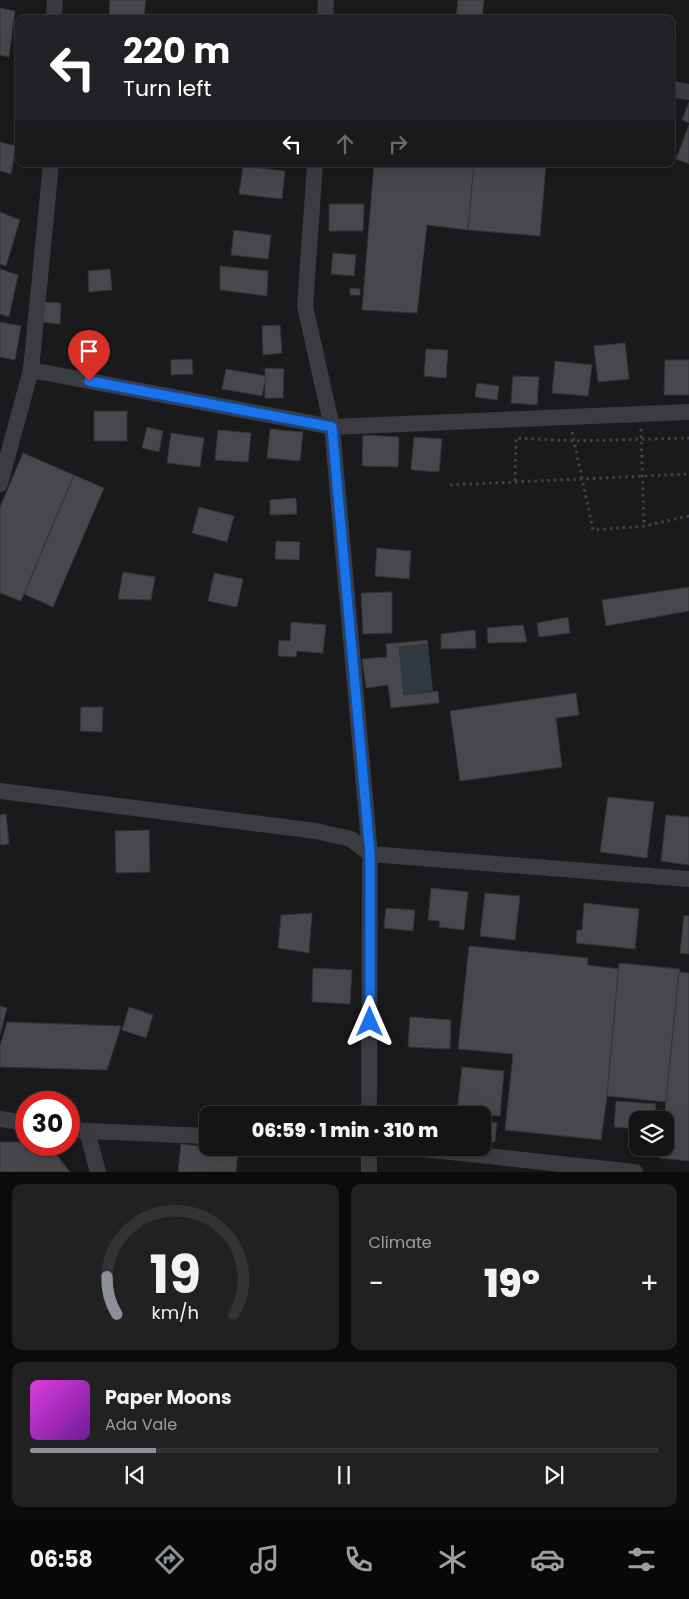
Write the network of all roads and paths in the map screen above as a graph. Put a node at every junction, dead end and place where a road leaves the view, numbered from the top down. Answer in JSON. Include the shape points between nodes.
{"nodes":[{"id":1,"x":54,"y":0,"type":"edge"},
{"id":2,"x":326,"y":0,"type":"edge"},
{"id":3,"x":54,"y":15,"type":"edge"},
{"id":4,"x":325,"y":15,"type":"edge"},
{"id":5,"x":675,"y":90,"type":"edge"},
{"id":6,"x":689,"y":92,"type":"edge"},
{"id":7,"x":51,"y":167,"type":"edge"},
{"id":8,"x":315,"y":167,"type":"edge"},
{"id":9,"x":30,"y":370,"type":"junction"},
{"id":10,"x":689,"y":412,"type":"edge"},
{"id":11,"x":640,"y":414,"type":"junction"},
{"id":12,"x":569,"y":417,"type":"junction"},
{"id":13,"x":332,"y":427,"type":"junction"},
{"id":14,"x":689,"y":438,"type":"edge"},
{"id":15,"x":641,"y":440,"type":"junction"},
{"id":16,"x":574,"y":441,"type":"junction"},
{"id":17,"x":689,"y":474,"type":"edge"},
{"id":18,"x":643,"y":476,"type":"junction"},
{"id":19,"x":582,"y":478,"type":"junction"},
{"id":20,"x":515,"y":482,"type":"junction"},
{"id":21,"x":0,"y":484,"type":"edge"},
{"id":22,"x":450,"y":484,"type":"dead end"},
{"id":23,"x":689,"y":516,"type":"edge"},
{"id":24,"x":644,"y":526,"type":"junction"},
{"id":25,"x":0,"y":791,"type":"edge"},
{"id":26,"x":370,"y":854,"type":"junction"},
{"id":27,"x":689,"y":879,"type":"edge"},
{"id":28,"x":369,"y":1106,"type":"edge"},
{"id":29,"x":0,"y":1119,"type":"edge"},
{"id":30,"x":15,"y":1121,"type":"edge"},
{"id":31,"x":80,"y":1130,"type":"edge"},
{"id":32,"x":87,"y":1131,"type":"junction"},
{"id":33,"x":199,"y":1136,"type":"edge"},
{"id":34,"x":369,"y":1156,"type":"edge"},
{"id":35,"x":488,"y":1156,"type":"edge"},
{"id":36,"x":98,"y":1172,"type":"edge"},
{"id":37,"x":369,"y":1172,"type":"edge"},
{"id":38,"x":635,"y":1172,"type":"edge"}],
"edges":[{"from":1,"to":3,"type":"street"},
{"from":2,"to":4,"type":"street"},
{"from":5,"to":6,"type":"street"},
{"from":7,"to":9,"type":"street"},
{"from":8,"to":13,"type":"street","via":[[305,306]]},
{"from":9,"to":13,"type":"street"},
{"from":9,"to":21,"type":"street"},
{"from":10,"to":11,"type":"street"},
{"from":11,"to":12,"type":"street"},
{"from":11,"to":15,"type":"path"},
{"from":12,"to":13,"type":"street"},
{"from":12,"to":16,"type":"path"},
{"from":13,"to":26,"type":"street"},
{"from":14,"to":15,"type":"path"},
{"from":15,"to":16,"type":"path"},
{"from":15,"to":18,"type":"path"},
{"from":16,"to":19,"type":"path"},
{"from":16,"to":20,"type":"path","via":[[516,438]]},
{"from":17,"to":18,"type":"path"},
{"from":18,"to":19,"type":"path"},
{"from":18,"to":24,"type":"path"},
{"from":19,"to":20,"type":"path"},
{"from":19,"to":24,"type":"path","via":[[593,530]]},
{"from":20,"to":22,"type":"path"},
{"from":23,"to":24,"type":"path"},
{"from":25,"to":26,"type":"street","via":[[316,831],[351,840]]},
{"from":26,"to":27,"type":"street"},
{"from":26,"to":28,"type":"street"},
{"from":29,"to":30,"type":"street"},
{"from":31,"to":32,"type":"street"},
{"from":32,"to":33,"type":"street"},
{"from":32,"to":36,"type":"street"},
{"from":34,"to":37,"type":"street"},
{"from":35,"to":38,"type":"street"}]}
